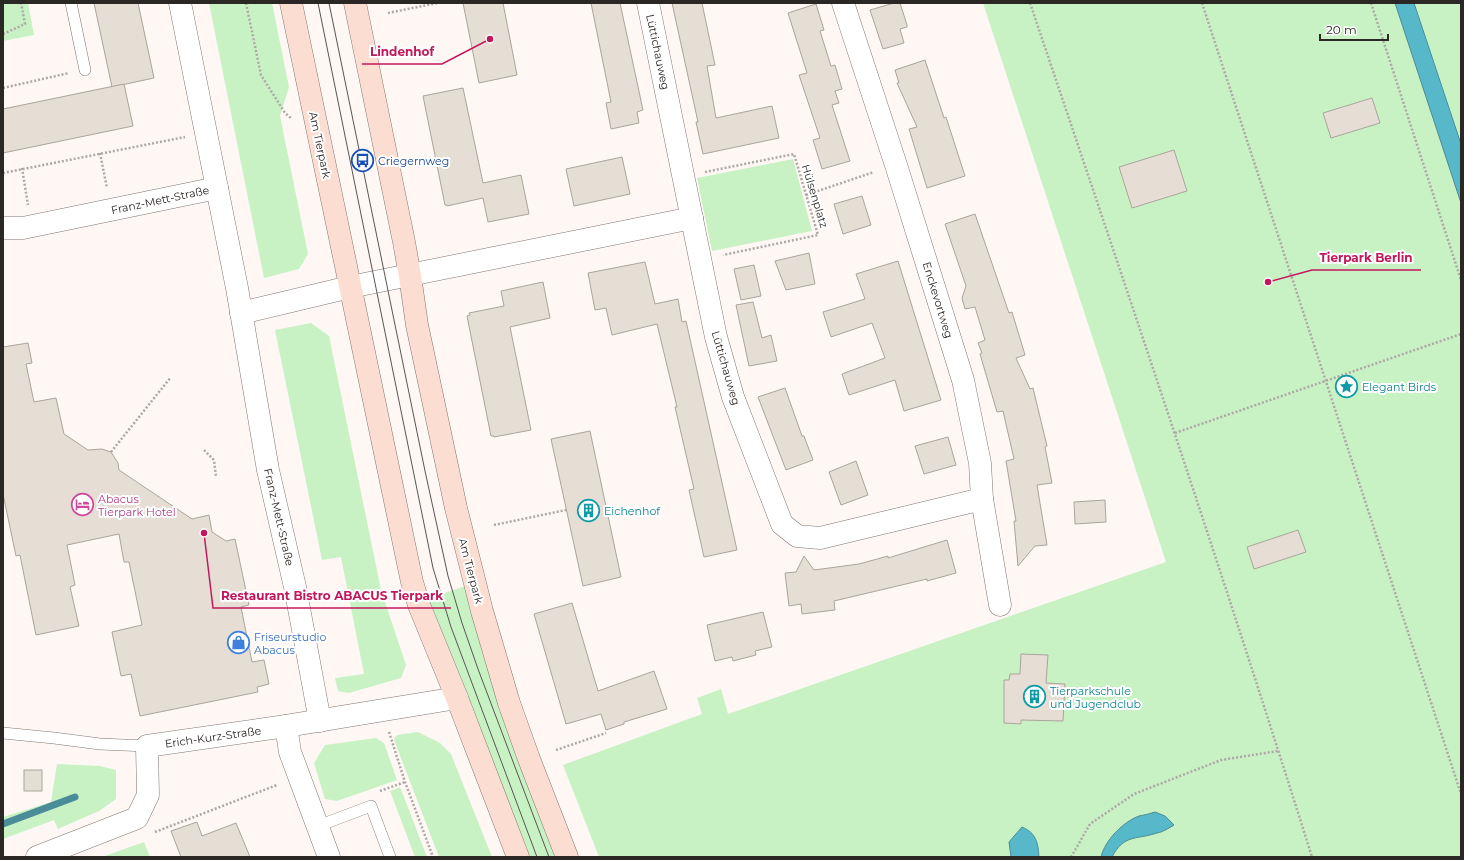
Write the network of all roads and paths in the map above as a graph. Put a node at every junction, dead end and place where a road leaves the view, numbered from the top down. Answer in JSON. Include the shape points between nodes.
{"nodes":[{"id":1,"x":21,"y":3,"type":"edge"},
{"id":2,"x":72,"y":3,"type":"edge"},
{"id":3,"x":180,"y":3,"type":"edge"},
{"id":4,"x":246,"y":3,"type":"edge"},
{"id":5,"x":291,"y":3,"type":"edge"},
{"id":6,"x":355,"y":3,"type":"edge"},
{"id":7,"x":437,"y":3,"type":"edge"},
{"id":8,"x":648,"y":3,"type":"edge"},
{"id":9,"x":843,"y":3,"type":"edge"},
{"id":10,"x":1030,"y":3,"type":"edge"},
{"id":11,"x":1202,"y":3,"type":"edge"},
{"id":12,"x":1371,"y":3,"type":"edge"},
{"id":13,"x":388,"y":14,"type":"dead end"},
{"id":14,"x":3,"y":34,"type":"edge"},
{"id":15,"x":85,"y":70,"type":"joint"},
{"id":16,"x":3,"y":88,"type":"edge"},
{"id":17,"x":285,"y":113,"type":"dead end"},
{"id":18,"x":206,"y":133,"type":"junction"},
{"id":19,"x":100,"y":153,"type":"junction"},
{"id":20,"x":896,"y":165,"type":"junction"},
{"id":21,"x":22,"y":168,"type":"junction"},
{"id":22,"x":3,"y":173,"type":"edge"},
{"id":23,"x":684,"y":176,"type":"junction"},
{"id":24,"x":217,"y":188,"type":"junction"},
{"id":25,"x":806,"y":195,"type":"junction"},
{"id":26,"x":111,"y":210,"type":"junction"},
{"id":27,"x":692,"y":218,"type":"junction"},
{"id":28,"x":32,"y":226,"type":"junction"},
{"id":29,"x":3,"y":228,"type":"edge"},
{"id":30,"x":701,"y":260,"type":"junction"},
{"id":31,"x":410,"y":276,"type":"junction"},
{"id":32,"x":1461,"y":280,"type":"edge"},
{"id":33,"x":350,"y":287,"type":"junction"},
{"id":34,"x":241,"y":313,"type":"junction"},
{"id":35,"x":1461,"y":334,"type":"edge"},
{"id":36,"x":171,"y":376,"type":"dead end"},
{"id":37,"x":1325,"y":380,"type":"junction"},
{"id":38,"x":1175,"y":433,"type":"junction"},
{"id":39,"x":204,"y":450,"type":"dead end"},
{"id":40,"x":111,"y":452,"type":"dead end"},
{"id":41,"x":216,"y":477,"type":"dead end"},
{"id":42,"x":982,"y":499,"type":"junction"},
{"id":43,"x":566,"y":510,"type":"dead end"},
{"id":44,"x":494,"y":525,"type":"dead end"},
{"id":45,"x":1000,"y":605,"type":"dead end"},
{"id":46,"x":457,"y":698,"type":"junction"},
{"id":47,"x":382,"y":711,"type":"junction"},
{"id":48,"x":320,"y":721,"type":"junction"},
{"id":49,"x":286,"y":726,"type":"junction"},
{"id":50,"x":606,"y":733,"type":"dead end"},
{"id":51,"x":3,"y":734,"type":"edge"},
{"id":52,"x":147,"y":746,"type":"junction"},
{"id":53,"x":556,"y":750,"type":"dead end"},
{"id":54,"x":1278,"y":750,"type":"junction"},
{"id":55,"x":299,"y":777,"type":"junction"},
{"id":56,"x":1461,"y":794,"type":"edge"},
{"id":57,"x":318,"y":826,"type":"junction"},
{"id":58,"x":153,"y":833,"type":"dead end"},
{"id":59,"x":37,"y":857,"type":"edge"},
{"id":60,"x":329,"y":857,"type":"edge"},
{"id":61,"x":390,"y":857,"type":"edge"},
{"id":62,"x":433,"y":857,"type":"edge"},
{"id":63,"x":518,"y":857,"type":"edge"},
{"id":64,"x":567,"y":857,"type":"edge"},
{"id":65,"x":1072,"y":857,"type":"edge"},
{"id":66,"x":1312,"y":857,"type":"edge"}],
"edges":[{"from":1,"to":14,"type":"path","via":[[25,24]]},
{"from":2,"to":15,"type":"lane"},
{"from":3,"to":18,"type":"street"},
{"from":4,"to":17,"type":"path","via":[[261,75]]},
{"from":5,"to":33,"type":"main road","name":"Am Tierpark"},
{"from":6,"to":31,"type":"main road","name":"Am Tierpark"},
{"from":7,"to":13,"type":"path"},
{"from":8,"to":23,"type":"street","name":"Lüttichauweg"},
{"from":9,"to":20,"type":"street","name":"Enckevortweg"},
{"from":10,"to":38,"type":"path"},
{"from":11,"to":37,"type":"path"},
{"from":12,"to":32,"type":"path"},
{"from":15,"to":16,"type":"path"},
{"from":18,"to":19,"type":"path"},
{"from":18,"to":24,"type":"street"},
{"from":19,"to":21,"type":"path"},
{"from":19,"to":26,"type":"path"},
{"from":20,"to":25,"type":"path"},
{"from":20,"to":42,"type":"street","name":"Enckevortweg","via":[[963,380],[980,463]]},
{"from":21,"to":22,"type":"path"},
{"from":21,"to":28,"type":"path"},
{"from":23,"to":25,"type":"path","name":"Hülsenplatz","via":[[794,154]]},
{"from":23,"to":27,"type":"street","name":"Lüttichauweg"},
{"from":24,"to":26,"type":"street","name":"Franz-Mett-Straße"},
{"from":24,"to":34,"type":"street","name":"Franz-Mett-Straße"},
{"from":25,"to":30,"type":"path","name":"Hülsenplatz","via":[[818,235]]},
{"from":26,"to":28,"type":"street","name":"Franz-Mett-Straße"},
{"from":27,"to":30,"type":"street","name":"Lüttichauweg"},
{"from":27,"to":31,"type":"street"},
{"from":28,"to":29,"type":"street","name":"Franz-Mett-Straße"},
{"from":30,"to":42,"type":"street","name":"Lüttichauweg","via":[[716,337],[733,397],[782,524],[797,536],[820,538]]},
{"from":31,"to":33,"type":"street"},
{"from":31,"to":64,"type":"main road","name":"Am Tierpark","via":[[417,325],[454,501],[482,611],[517,724]]},
{"from":33,"to":34,"type":"street"},
{"from":33,"to":46,"type":"main road","name":"Am Tierpark","via":[[412,582]]},
{"from":34,"to":48,"type":"street","name":"Franz-Mett-Straße","via":[[268,470],[295,587]]},
{"from":35,"to":37,"type":"path"},
{"from":36,"to":40,"type":"path"},
{"from":37,"to":38,"type":"path"},
{"from":37,"to":56,"type":"path"},
{"from":38,"to":54,"type":"path"},
{"from":39,"to":41,"type":"path","via":[[214,460]]},
{"from":42,"to":45,"type":"street","name":"Enckevortweg"},
{"from":43,"to":44,"type":"path"},
{"from":46,"to":47,"type":"street","name":"Erich-Kurz-Straße"},
{"from":46,"to":63,"type":"main road","name":"Am Tierpark"},
{"from":47,"to":48,"type":"street","name":"Erich-Kurz-Straße"},
{"from":47,"to":62,"type":"path"},
{"from":48,"to":49,"type":"street","name":"Erich-Kurz-Straße"},
{"from":49,"to":52,"type":"street","name":"Erich-Kurz-Straße"},
{"from":49,"to":55,"type":"street","via":[[290,752]]},
{"from":50,"to":53,"type":"path"},
{"from":51,"to":52,"type":"lane"},
{"from":52,"to":59,"type":"street","via":[[148,795],[137,818]]},
{"from":54,"to":65,"type":"path","via":[[1221,760],[1134,794],[1090,824]]},
{"from":54,"to":66,"type":"path"},
{"from":55,"to":57,"type":"street"},
{"from":55,"to":58,"type":"path"},
{"from":57,"to":60,"type":"street"},
{"from":57,"to":61,"type":"lane","via":[[371,806]]}]}
